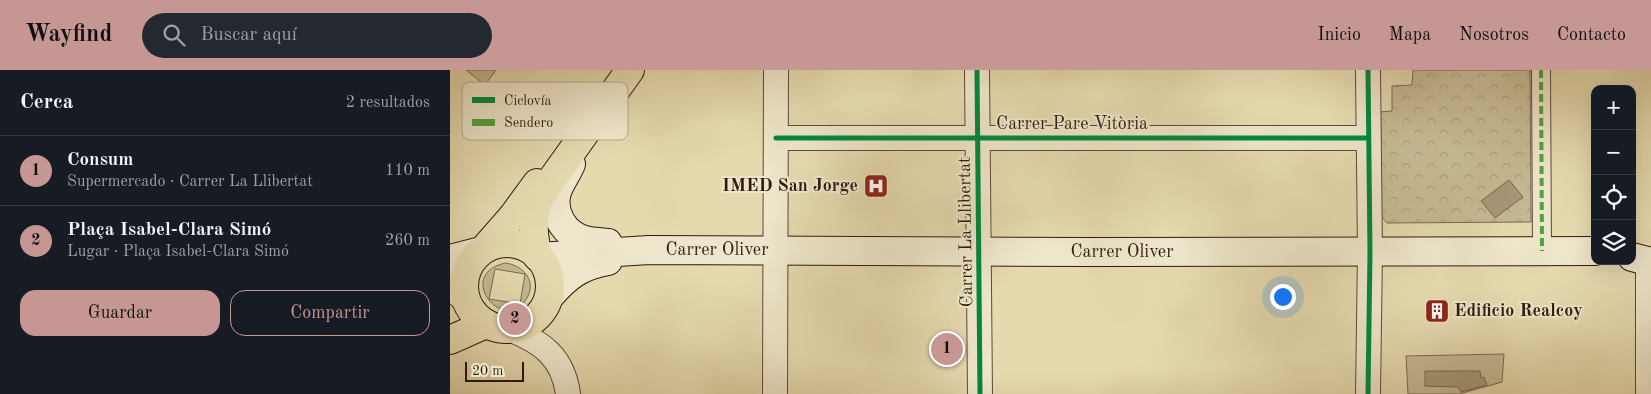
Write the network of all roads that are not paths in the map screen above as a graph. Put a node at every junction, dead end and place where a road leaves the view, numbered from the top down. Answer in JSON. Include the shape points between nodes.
{"nodes":[{"id":1,"x":630,"y":70,"type":"edge"},
{"id":2,"x":776,"y":70,"type":"edge"},
{"id":3,"x":977,"y":70,"type":"edge"},
{"id":4,"x":1368,"y":70,"type":"edge"},
{"id":5,"x":1541,"y":70,"type":"edge"},
{"id":6,"x":621,"y":82,"type":"edge"},
{"id":7,"x":978,"y":137,"type":"junction"},
{"id":8,"x":776,"y":138,"type":"junction"},
{"id":9,"x":1368,"y":138,"type":"junction"},
{"id":10,"x":578,"y":140,"type":"edge"},
{"id":11,"x":580,"y":140,"type":"edge"},
{"id":12,"x":581,"y":140,"type":"edge"},
{"id":13,"x":483,"y":249,"type":"junction"},
{"id":14,"x":649,"y":250,"type":"junction"},
{"id":15,"x":775,"y":250,"type":"junction"},
{"id":16,"x":1542,"y":251,"type":"junction"},
{"id":17,"x":1591,"y":251,"type":"edge"},
{"id":18,"x":980,"y":252,"type":"junction"},
{"id":19,"x":1370,"y":252,"type":"junction"},
{"id":20,"x":1643,"y":255,"type":"edge"},
{"id":21,"x":538,"y":256,"type":"junction"},
{"id":22,"x":450,"y":259,"type":"edge"},
{"id":23,"x":458,"y":291,"type":"edge"},
{"id":24,"x":549,"y":297,"type":"junction"},
{"id":25,"x":498,"y":327,"type":"junction"},
{"id":26,"x":450,"y":340,"type":"edge"},
{"id":27,"x":568,"y":394,"type":"edge"},
{"id":28,"x":775,"y":394,"type":"edge"},
{"id":29,"x":980,"y":394,"type":"edge"},
{"id":30,"x":1368,"y":394,"type":"edge"},
{"id":31,"x":1648,"y":394,"type":"edge"}],
"edges":[{"from":1,"to":6,"type":"main road"},
{"from":2,"to":8,"type":"street"},
{"from":3,"to":7,"type":"street","name":"Carrer La Llibertat"},
{"from":4,"to":9,"type":"street"},
{"from":5,"to":16,"type":"street"},
{"from":7,"to":8,"type":"street","name":"Carrer Pare Vitòria"},
{"from":7,"to":9,"type":"street","name":"Carrer Pare Vitòria"},
{"from":7,"to":18,"type":"street","name":"Carrer La Llibertat"},
{"from":8,"to":15,"type":"street"},
{"from":9,"to":19,"type":"street"},
{"from":10,"to":13,"type":"main road","via":[[556,156],[513,216]]},
{"from":11,"to":21,"type":"main road","via":[[538,201],[533,235]]},
{"from":12,"to":14,"type":"main road","via":[[557,192],[556,212],[560,221],[583,240]]},
{"from":13,"to":21,"type":"main road","via":[[511,243],[521,245]]},
{"from":13,"to":22,"type":"main road"},
{"from":13,"to":23,"type":"main road","via":[[471,262]]},
{"from":14,"to":15,"type":"main road","name":"Carrer Oliver"},
{"from":14,"to":21,"type":"main road","name":"Carrer Oliver"},
{"from":14,"to":24,"type":"main road","name":"Carrer Oliver","via":[[585,266]]},
{"from":15,"to":18,"type":"main road","name":"Carrer Oliver"},
{"from":15,"to":28,"type":"street"},
{"from":16,"to":17,"type":"main road","name":"Carrer Oliver"},
{"from":16,"to":19,"type":"main road","name":"Carrer Oliver"},
{"from":18,"to":19,"type":"main road","name":"Carrer Oliver"},
{"from":18,"to":29,"type":"street","name":"Carrer La Llibertat"},
{"from":19,"to":30,"type":"street"},
{"from":20,"to":31,"type":"street"},
{"from":21,"to":24,"type":"main road","via":[[550,280]]},
{"from":23,"to":25,"type":"main road","via":[[476,316]]},
{"from":24,"to":25,"type":"main road","via":[[536,319],[525,325]]},
{"from":25,"to":26,"type":"main road"},
{"from":25,"to":27,"type":"street","via":[[534,340],[550,353],[562,369]]}]}
